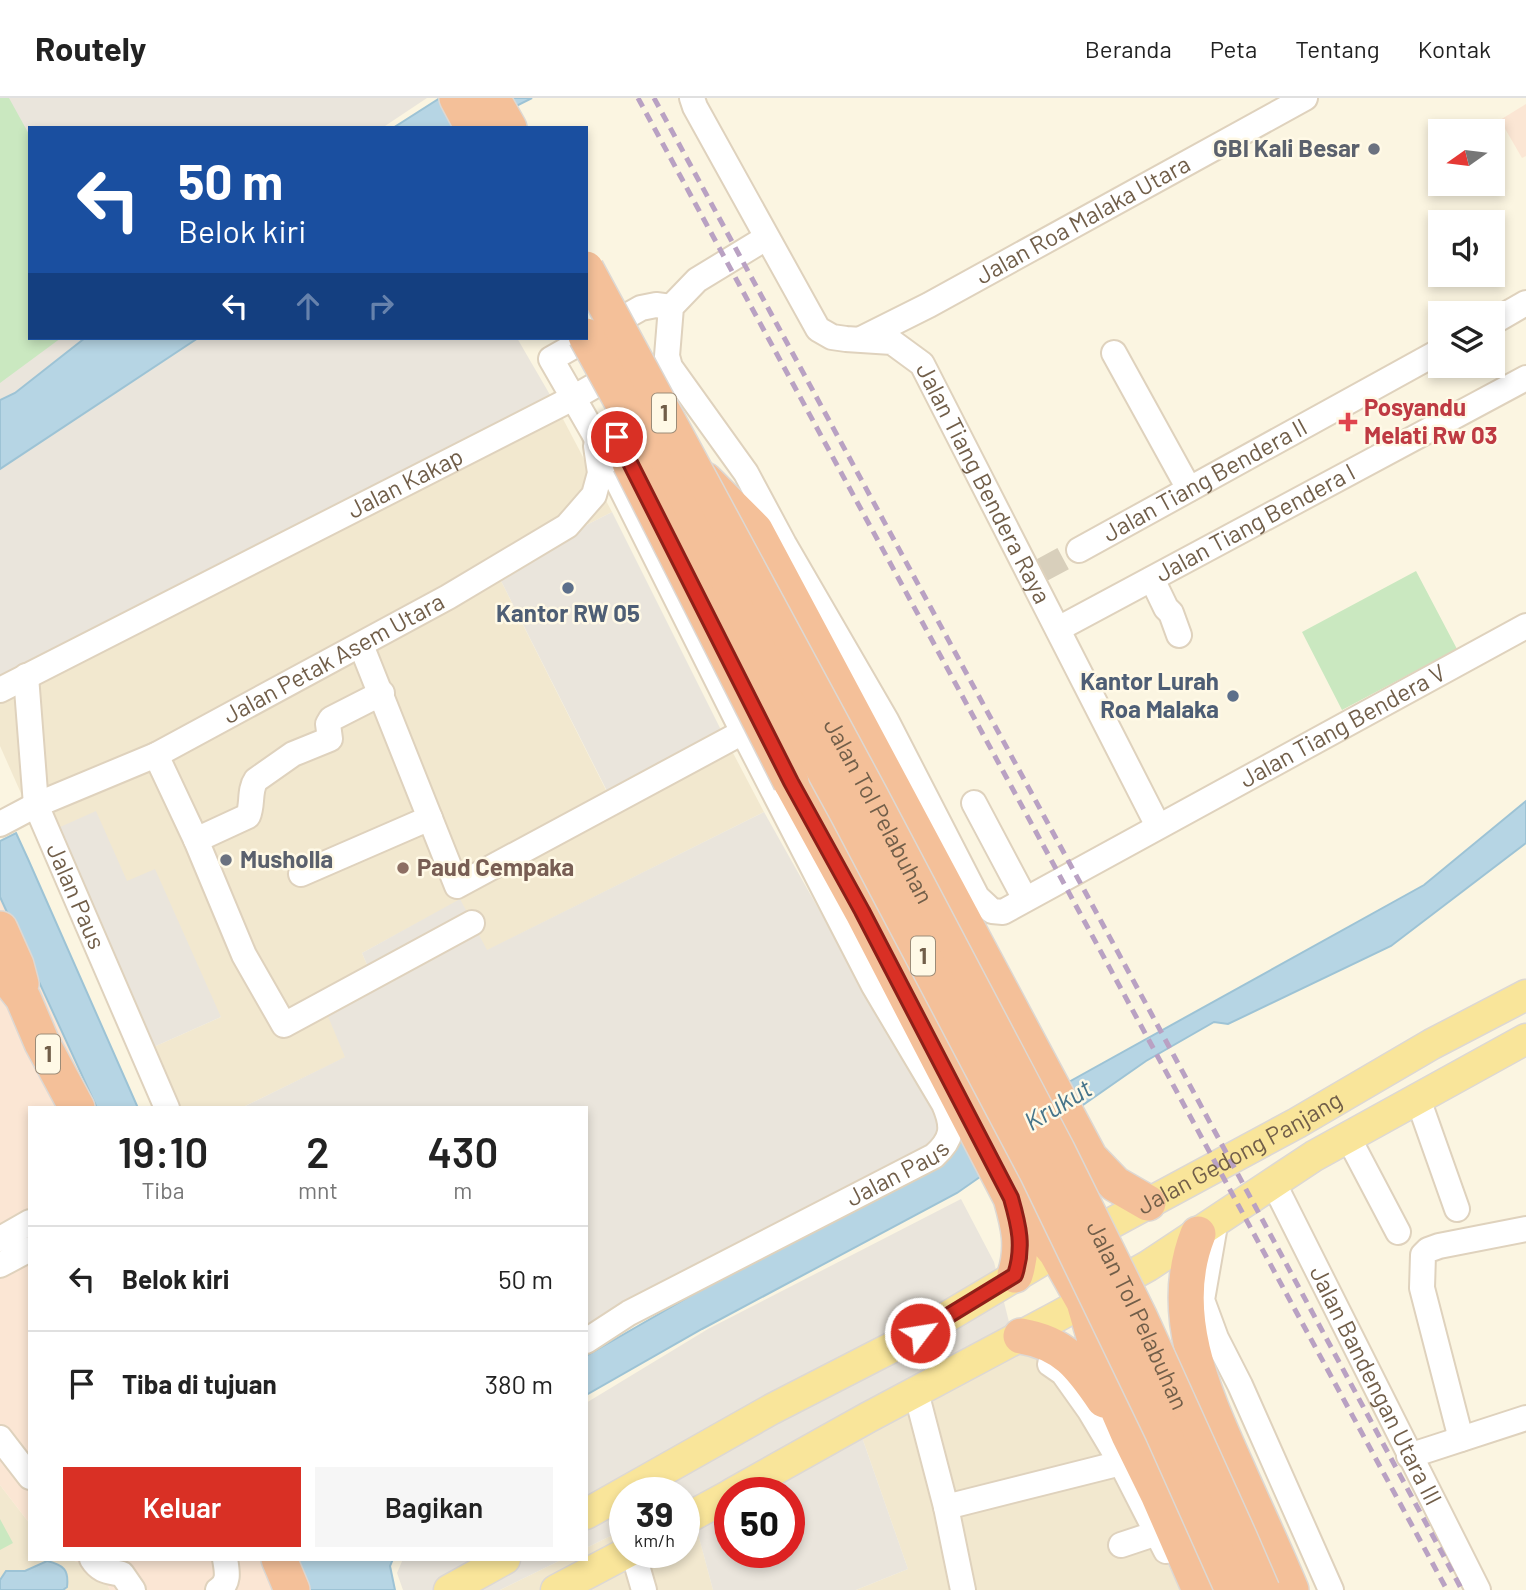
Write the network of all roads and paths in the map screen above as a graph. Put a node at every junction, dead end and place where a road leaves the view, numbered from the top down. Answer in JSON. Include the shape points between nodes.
{"nodes":[{"id":1,"x":457,"y":98,"type":"edge"},
{"id":2,"x":492,"y":98,"type":"edge"},
{"id":3,"x":692,"y":98,"type":"edge"},
{"id":4,"x":1305,"y":98,"type":"edge"},
{"id":5,"x":472,"y":126,"type":"edge"},
{"id":6,"x":508,"y":126,"type":"edge"},
{"id":7,"x":766,"y":238,"type":"junction"},
{"id":8,"x":588,"y":273,"type":"edge"},
{"id":9,"x":1526,"y":303,"type":"edge"},
{"id":10,"x":670,"y":307,"type":"junction"},
{"id":11,"x":1505,"y":315,"type":"edge"},
{"id":12,"x":588,"y":338,"type":"edge"},
{"id":13,"x":571,"y":340,"type":"edge"},
{"id":14,"x":585,"y":340,"type":"edge"},
{"id":15,"x":588,"y":340,"type":"edge"},
{"id":16,"x":862,"y":340,"type":"junction"},
{"id":17,"x":1114,"y":353,"type":"dead end"},
{"id":18,"x":669,"y":356,"type":"junction"},
{"id":19,"x":1428,"y":358,"type":"edge"},
{"id":20,"x":1526,"y":378,"type":"edge"},
{"id":21,"x":584,"y":416,"type":"junction"},
{"id":22,"x":695,"y":470,"type":"junction"},
{"id":23,"x":1189,"y":489,"type":"junction"},
{"id":24,"x":1079,"y":550,"type":"tunnel mouth"},
{"id":25,"x":1152,"y":579,"type":"junction"},
{"id":26,"x":1526,"y":626,"type":"edge"},
{"id":27,"x":1058,"y":629,"type":"junction"},
{"id":28,"x":1180,"y":635,"type":"dead end"},
{"id":29,"x":361,"y":645,"type":"junction"},
{"id":30,"x":26,"y":676,"type":"junction"},
{"id":31,"x":0,"y":690,"type":"edge"},
{"id":32,"x":382,"y":693,"type":"junction"},
{"id":33,"x":743,"y":732,"type":"junction"},
{"id":34,"x":156,"y":755,"type":"junction"},
{"id":35,"x":974,"y":803,"type":"dead end"},
{"id":36,"x":18,"y":815,"type":"edge"},
{"id":37,"x":430,"y":818,"type":"junction"},
{"id":38,"x":1158,"y":826,"type":"junction"},
{"id":39,"x":196,"y":840,"type":"junction"},
{"id":40,"x":301,"y":874,"type":"dead end"},
{"id":41,"x":1025,"y":899,"type":"junction"},
{"id":42,"x":472,"y":923,"type":"dead end"},
{"id":43,"x":0,"y":929,"type":"edge"},
{"id":44,"x":0,"y":963,"type":"edge"},
{"id":45,"x":1526,"y":995,"type":"edge"},
{"id":46,"x":23,"y":998,"type":"junction"},
{"id":47,"x":1526,"y":1039,"type":"edge"},
{"id":48,"x":1418,"y":1099,"type":"junction"},
{"id":49,"x":76,"y":1106,"type":"edge"},
{"id":50,"x":166,"y":1106,"type":"edge"},
{"id":51,"x":1348,"y":1137,"type":"junction"},
{"id":52,"x":1087,"y":1153,"type":"junction"},
{"id":53,"x":1273,"y":1182,"type":"junction"},
{"id":54,"x":1009,"y":1193,"type":"junction"},
{"id":55,"x":1148,"y":1203,"type":"junction"},
{"id":56,"x":1457,"y":1209,"type":"dead end"},
{"id":57,"x":28,"y":1223,"type":"edge"},
{"id":58,"x":1108,"y":1225,"type":"junction"},
{"id":59,"x":1207,"y":1227,"type":"junction"},
{"id":60,"x":1526,"y":1229,"type":"edge"},
{"id":61,"x":1398,"y":1232,"type":"dead end"},
{"id":62,"x":0,"y":1239,"type":"edge"},
{"id":63,"x":28,"y":1250,"type":"edge"},
{"id":64,"x":1056,"y":1252,"type":"junction"},
{"id":65,"x":0,"y":1265,"type":"edge"},
{"id":66,"x":1015,"y":1275,"type":"junction"},
{"id":67,"x":1131,"y":1275,"type":"junction"},
{"id":68,"x":1084,"y":1302,"type":"junction"},
{"id":69,"x":588,"y":1339,"type":"edge"},
{"id":70,"x":1015,"y":1339,"type":"junction"},
{"id":71,"x":916,"y":1392,"type":"junction"},
{"id":72,"x":1211,"y":1410,"type":"junction"},
{"id":73,"x":1526,"y":1418,"type":"edge"},
{"id":74,"x":0,"y":1437,"type":"edge"},
{"id":75,"x":1461,"y":1439,"type":"junction"},
{"id":76,"x":1125,"y":1449,"type":"junction"},
{"id":77,"x":1409,"y":1456,"type":"junction"},
{"id":78,"x":28,"y":1473,"type":"edge"},
{"id":79,"x":656,"y":1477,"type":"edge"},
{"id":80,"x":761,"y":1477,"type":"edge"},
{"id":81,"x":609,"y":1502,"type":"edge"},
{"id":82,"x":946,"y":1507,"type":"junction"},
{"id":83,"x":588,"y":1513,"type":"edge"},
{"id":84,"x":1157,"y":1533,"type":"junction"},
{"id":85,"x":1121,"y":1545,"type":"dead end"},
{"id":86,"x":93,"y":1561,"type":"edge"},
{"id":87,"x":225,"y":1561,"type":"edge"},
{"id":88,"x":280,"y":1561,"type":"edge"},
{"id":89,"x":501,"y":1561,"type":"edge"},
{"id":90,"x":609,"y":1563,"type":"edge"},
{"id":91,"x":636,"y":1568,"type":"edge"},
{"id":92,"x":132,"y":1590,"type":"edge"},
{"id":93,"x":218,"y":1590,"type":"edge"},
{"id":94,"x":292,"y":1590,"type":"edge"},
{"id":95,"x":449,"y":1590,"type":"edge"},
{"id":96,"x":556,"y":1590,"type":"edge"},
{"id":97,"x":644,"y":1590,"type":"edge"},
{"id":98,"x":962,"y":1590,"type":"edge"},
{"id":99,"x":1184,"y":1590,"type":"edge"},
{"id":100,"x":1200,"y":1590,"type":"edge"},
{"id":101,"x":1233,"y":1590,"type":"edge"},
{"id":102,"x":1262,"y":1590,"type":"edge"},
{"id":103,"x":1291,"y":1590,"type":"edge"},
{"id":104,"x":1331,"y":1590,"type":"edge"},
{"id":105,"x":1478,"y":1590,"type":"edge"}],
"edges":[{"from":1,"to":5,"type":"highway"},
{"from":2,"to":6,"type":"highway"},
{"from":3,"to":7,"type":"street","name":"Jalan Tiang Bendera Raya"},
{"from":4,"to":16,"type":"street","name":"Jalan Roa Malaka Utara"},
{"from":7,"to":10,"type":"street","via":[[697,280]]},
{"from":7,"to":16,"type":"street","name":"Jalan Tiang Bendera Raya","via":[[818,330],[832,337]]},
{"from":8,"to":22,"type":"highway","name":"Jalan Tol Pelabuhan","number":"1","bridge":true},
{"from":9,"to":11,"type":"street"},
{"from":10,"to":12,"type":"street","name":"Jalan Paus","via":[[641,308]]},
{"from":10,"to":18,"type":"street"},
{"from":13,"to":54,"type":"highway","bridge":true,"via":[[791,782]]},
{"from":14,"to":21,"type":"street","name":"Jalan Paus","via":[[551,359]]},
{"from":15,"to":101,"type":"highway","name":"Jalan Tol Pelabuhan","number":"1","bridge":true,"via":[[847,812],[1037,1172]]},
{"from":16,"to":27,"type":"street","name":"Jalan Tiang Bendera Raya","via":[[892,342],[922,364],[1037,573]]},
{"from":17,"to":23,"type":"street"},
{"from":18,"to":21,"type":"street","name":"Jalan Kakap"},
{"from":18,"to":41,"type":"street","name":"Jalan Tiang Bendera V","via":[[746,473],[886,720],[977,897],[999,913]]},
{"from":19,"to":23,"type":"street","name":"Jalan Tiang Bendera II"},
{"from":20,"to":25,"type":"street","name":"Jalan Tiang Bendera I"},
{"from":21,"to":29,"type":"street","name":"Jalan Petak Asem Utara","via":[[600,472],[594,495],[568,526]]},
{"from":21,"to":30,"type":"street","name":"Jalan Kakap"},
{"from":21,"to":33,"type":"street","name":"Jalan Paus"},
{"from":22,"to":52,"type":"highway","via":[[755,530]]},
{"from":22,"to":102,"type":"highway","name":"Jalan Tol Pelabuhan","number":"1","bridge":true,"via":[[1057,1150],[1140,1318]]},
{"from":23,"to":24,"type":"street","name":"Jalan Tiang Bendera II"},
{"from":25,"to":27,"type":"street","name":"Jalan Tiang Bendera I"},
{"from":25,"to":28,"type":"street"},
{"from":26,"to":38,"type":"street","name":"Jalan Tiang Bendera V"},
{"from":27,"to":38,"type":"street","name":"Jalan Tiang Bendera Raya"},
{"from":29,"to":32,"type":"street"},
{"from":29,"to":34,"type":"street","name":"Jalan Petak Asem Utara"},
{"from":30,"to":31,"type":"street","name":"Jalan Kakap"},
{"from":30,"to":36,"type":"street","name":"Jalan Paus"},
{"from":32,"to":37,"type":"street"},
{"from":32,"to":39,"type":"street","via":[[331,719],[330,739],[293,754],[256,779],[248,816]]},
{"from":33,"to":37,"type":"street","via":[[457,886]]},
{"from":33,"to":69,"type":"street","name":"Jalan Paus","via":[[874,986],[944,1104],[950,1132],[946,1145],[934,1156],[629,1313]]},
{"from":34,"to":36,"type":"street","name":"Jalan Petak Asem Utara"},
{"from":34,"to":39,"type":"street"},
{"from":35,"to":41,"type":"street"},
{"from":36,"to":50,"type":"street","name":"Jalan Paus"},
{"from":37,"to":40,"type":"street"},
{"from":38,"to":41,"type":"street","name":"Jalan Tiang Bendera V"},
{"from":39,"to":42,"type":"street","via":[[244,955],[284,1025]]},
{"from":43,"to":46,"type":"highway","number":"1","via":[[16,965]]},
{"from":44,"to":46,"type":"highway","number":"1"},
{"from":45,"to":55,"type":"main road","name":"Jalan Gedong Panjang"},
{"from":46,"to":49,"type":"highway","number":"1"},
{"from":47,"to":48,"type":"main road","name":"Jalan Gedong Panjang"},
{"from":48,"to":51,"type":"main road","name":"Jalan Gedong Panjang"},
{"from":48,"to":56,"type":"street"},
{"from":51,"to":53,"type":"main road","name":"Jalan Gedong Panjang"},
{"from":51,"to":61,"type":"street"},
{"from":52,"to":55,"type":"highway","via":[[1115,1184]]},
{"from":52,"to":58,"type":"highway","via":[[1092,1183]]},
{"from":53,"to":59,"type":"main road","name":"Jalan Gedong Panjang"},
{"from":53,"to":77,"type":"street","name":"Jalan Bandengan Utara III"},
{"from":54,"to":64,"type":"highway"},
{"from":54,"to":66,"type":"highway","via":[[1021,1255]]},
{"from":55,"to":58,"type":"main road","name":"Jalan Gedong Panjang"},
{"from":57,"to":62,"type":"street"},
{"from":58,"to":64,"type":"main road","name":"Jalan Gedong Panjang"},
{"from":58,"to":67,"type":"highway"},
{"from":59,"to":67,"type":"main road","name":"Jalan Gedong Panjang"},
{"from":59,"to":72,"type":"highway","via":[[1192,1250],[1185,1293],[1192,1353]]},
{"from":59,"to":104,"type":"street","via":[[1202,1300]]},
{"from":60,"to":75,"type":"street","via":[[1439,1246],[1423,1255],[1422,1288]]},
{"from":63,"to":65,"type":"street"},
{"from":64,"to":66,"type":"main road","name":"Jalan Gedong Panjang"},
{"from":64,"to":68,"type":"highway"},
{"from":66,"to":79,"type":"main road","name":"Jalan Gedong Panjang","via":[[920,1333],[772,1409]]},
{"from":67,"to":68,"type":"main road","name":"Jalan Gedong Panjang"},
{"from":67,"to":72,"type":"highway"},
{"from":68,"to":70,"type":"main road","name":"Jalan Gedong Panjang"},
{"from":68,"to":76,"type":"highway"},
{"from":70,"to":71,"type":"main road","name":"Jalan Gedong Panjang"},
{"from":70,"to":76,"type":"highway","via":[[1044,1342],[1071,1358],[1086,1375]]},
{"from":71,"to":80,"type":"main road","name":"Jalan Gedong Panjang"},
{"from":71,"to":82,"type":"street"},
{"from":72,"to":103,"type":"highway"},
{"from":73,"to":75,"type":"street"},
{"from":74,"to":78,"type":"street"},
{"from":75,"to":77,"type":"street"},
{"from":76,"to":82,"type":"street"},
{"from":76,"to":84,"type":"street"},
{"from":76,"to":100,"type":"highway","via":[[1158,1494]]},
{"from":77,"to":105,"type":"street","name":"Jalan Bandengan Utara III"},
{"from":81,"to":83,"type":"main road","name":"Jalan Gedong Panjang"},
{"from":82,"to":98,"type":"street"},
{"from":84,"to":85,"type":"street"},
{"from":84,"to":99,"type":"street"},
{"from":86,"to":92,"type":"street","via":[[104,1572],[122,1574]]},
{"from":87,"to":93,"type":"street","via":[[228,1575]]},
{"from":88,"to":94,"type":"highway"},
{"from":89,"to":95,"type":"main road"},
{"from":90,"to":96,"type":"main road"},
{"from":91,"to":97,"type":"street"}]}
